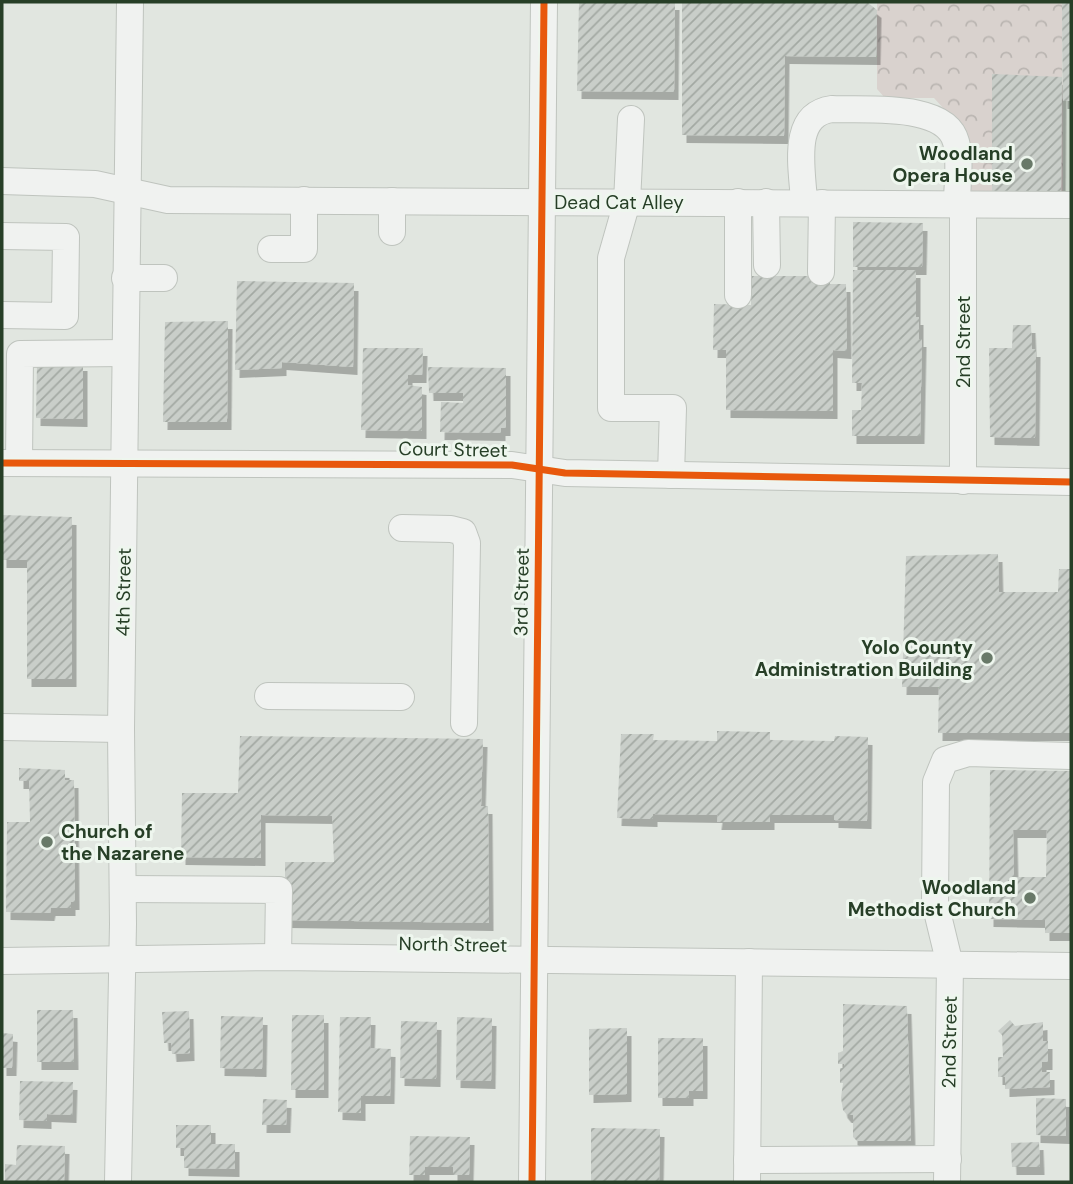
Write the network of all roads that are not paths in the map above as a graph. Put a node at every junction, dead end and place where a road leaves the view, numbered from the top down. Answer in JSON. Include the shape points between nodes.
{"nodes":[{"id":1,"x":130,"y":2,"type":"edge"},
{"id":2,"x":544,"y":2,"type":"edge"},
{"id":3,"x":631,"y":119,"type":"dead end"},
{"id":4,"x":2,"y":181,"type":"edge"},
{"id":5,"x":126,"y":189,"type":"junction"},
{"id":6,"x":304,"y":200,"type":"junction"},
{"id":7,"x":392,"y":201,"type":"junction"},
{"id":8,"x":542,"y":201,"type":"junction"},
{"id":9,"x":628,"y":202,"type":"junction"},
{"id":10,"x":738,"y":202,"type":"junction"},
{"id":11,"x":766,"y":202,"type":"junction"},
{"id":12,"x":813,"y":202,"type":"junction"},
{"id":13,"x":960,"y":203,"type":"junction"},
{"id":14,"x":1071,"y":205,"type":"edge"},
{"id":15,"x":392,"y":232,"type":"dead end"},
{"id":16,"x":2,"y":236,"type":"edge"},
{"id":17,"x":271,"y":249,"type":"dead end"},
{"id":18,"x":768,"y":265,"type":"dead end"},
{"id":19,"x":821,"y":272,"type":"dead end"},
{"id":20,"x":125,"y":278,"type":"junction"},
{"id":21,"x":164,"y":278,"type":"dead end"},
{"id":22,"x":738,"y":295,"type":"dead end"},
{"id":23,"x":2,"y":315,"type":"edge"},
{"id":24,"x":125,"y":353,"type":"junction"},
{"id":25,"x":10,"y":463,"type":"edge"},
{"id":26,"x":124,"y":464,"type":"junction"},
{"id":27,"x":538,"y":469,"type":"junction"},
{"id":28,"x":671,"y":475,"type":"junction"},
{"id":29,"x":963,"y":481,"type":"junction"},
{"id":30,"x":1071,"y":482,"type":"edge"},
{"id":31,"x":402,"y":528,"type":"dead end"},
{"id":32,"x":268,"y":696,"type":"dead end"},
{"id":33,"x":401,"y":697,"type":"dead end"},
{"id":34,"x":464,"y":723,"type":"dead end"},
{"id":35,"x":2,"y":727,"type":"edge"},
{"id":36,"x":121,"y":729,"type":"junction"},
{"id":37,"x":1071,"y":756,"type":"edge"},
{"id":38,"x":123,"y":889,"type":"junction"},
{"id":39,"x":278,"y":957,"type":"junction"},
{"id":40,"x":122,"y":960,"type":"junction"},
{"id":41,"x":534,"y":960,"type":"junction"},
{"id":42,"x":2,"y":961,"type":"edge"},
{"id":43,"x":749,"y":962,"type":"junction"},
{"id":44,"x":950,"y":965,"type":"junction"},
{"id":45,"x":1071,"y":966,"type":"edge"},
{"id":46,"x":947,"y":1170,"type":"edge"},
{"id":47,"x":747,"y":1171,"type":"edge"},
{"id":48,"x":118,"y":1182,"type":"edge"},
{"id":49,"x":532,"y":1182,"type":"edge"}],
"edges":[{"from":1,"to":5,"type":"street","name":"4th Street"},
{"from":2,"to":8,"type":"street","name":"3rd Street"},
{"from":3,"to":9,"type":"street"},
{"from":4,"to":5,"type":"street","name":"Dead Cat Alley"},
{"from":5,"to":6,"type":"street","name":"Dead Cat Alley","via":[[168,200]]},
{"from":5,"to":20,"type":"street","name":"4th Street"},
{"from":6,"to":7,"type":"street","name":"Dead Cat Alley"},
{"from":6,"to":17,"type":"street","via":[[304,249]]},
{"from":7,"to":8,"type":"street","name":"Dead Cat Alley","via":[[466,211]]},
{"from":7,"to":15,"type":"street"},
{"from":8,"to":9,"type":"street","name":"Dead Cat Alley"},
{"from":8,"to":27,"type":"street","name":"3rd Street"},
{"from":9,"to":10,"type":"street","name":"Dead Cat Alley"},
{"from":9,"to":28,"type":"street","via":[[611,258],[611,408],[674,408]]},
{"from":10,"to":11,"type":"street","name":"Dead Cat Alley"},
{"from":10,"to":22,"type":"street"},
{"from":11,"to":12,"type":"street","name":"Dead Cat Alley"},
{"from":11,"to":18,"type":"street"},
{"from":12,"to":13,"type":"street","name":"Dead Cat Alley"},
{"from":12,"to":13,"type":"street","name":"2nd Street","via":[[802,139],[810,118],[819,111],[924,114],[945,123],[956,141]]},
{"from":12,"to":19,"type":"street"},
{"from":13,"to":14,"type":"street","name":"Dead Cat Alley"},
{"from":13,"to":29,"type":"street","name":"2nd Street"},
{"from":16,"to":23,"type":"street","via":[[66,237],[65,316]]},
{"from":20,"to":21,"type":"street"},
{"from":20,"to":24,"type":"street","name":"4th Street"},
{"from":24,"to":25,"type":"street","via":[[20,354]]},
{"from":24,"to":26,"type":"street","name":"4th Street"},
{"from":25,"to":26,"type":"street","name":"Court Street"},
{"from":26,"to":27,"type":"street","name":"Court Street","via":[[512,465]]},
{"from":26,"to":36,"type":"street","name":"4th Street"},
{"from":27,"to":28,"type":"street","name":"Court Street"},
{"from":27,"to":41,"type":"street","name":"3rd Street"},
{"from":28,"to":29,"type":"street","name":"Court Street"},
{"from":29,"to":30,"type":"street","name":"Court Street"},
{"from":31,"to":34,"type":"street","via":[[451,529],[463,532],[467,543]]},
{"from":32,"to":33,"type":"street"},
{"from":35,"to":36,"type":"street"},
{"from":36,"to":38,"type":"street","name":"4th Street"},
{"from":37,"to":44,"type":"street","name":"2nd Street","via":[[968,753],[945,760],[936,782],[935,903]]},
{"from":38,"to":39,"type":"street","via":[[279,890]]},
{"from":38,"to":40,"type":"street","name":"4th Street"},
{"from":39,"to":40,"type":"street","name":"North Street"},
{"from":39,"to":41,"type":"street","name":"North Street"},
{"from":40,"to":42,"type":"street","name":"North Street"},
{"from":40,"to":48,"type":"street","name":"4th Street"},
{"from":41,"to":43,"type":"street","name":"North Street"},
{"from":41,"to":49,"type":"street","name":"3rd Street"},
{"from":43,"to":44,"type":"street","name":"North Street"},
{"from":43,"to":47,"type":"street"},
{"from":44,"to":45,"type":"street","name":"North Street"},
{"from":44,"to":46,"type":"street","name":"2nd Street"},
{"from":46,"to":47,"type":"street"}]}
